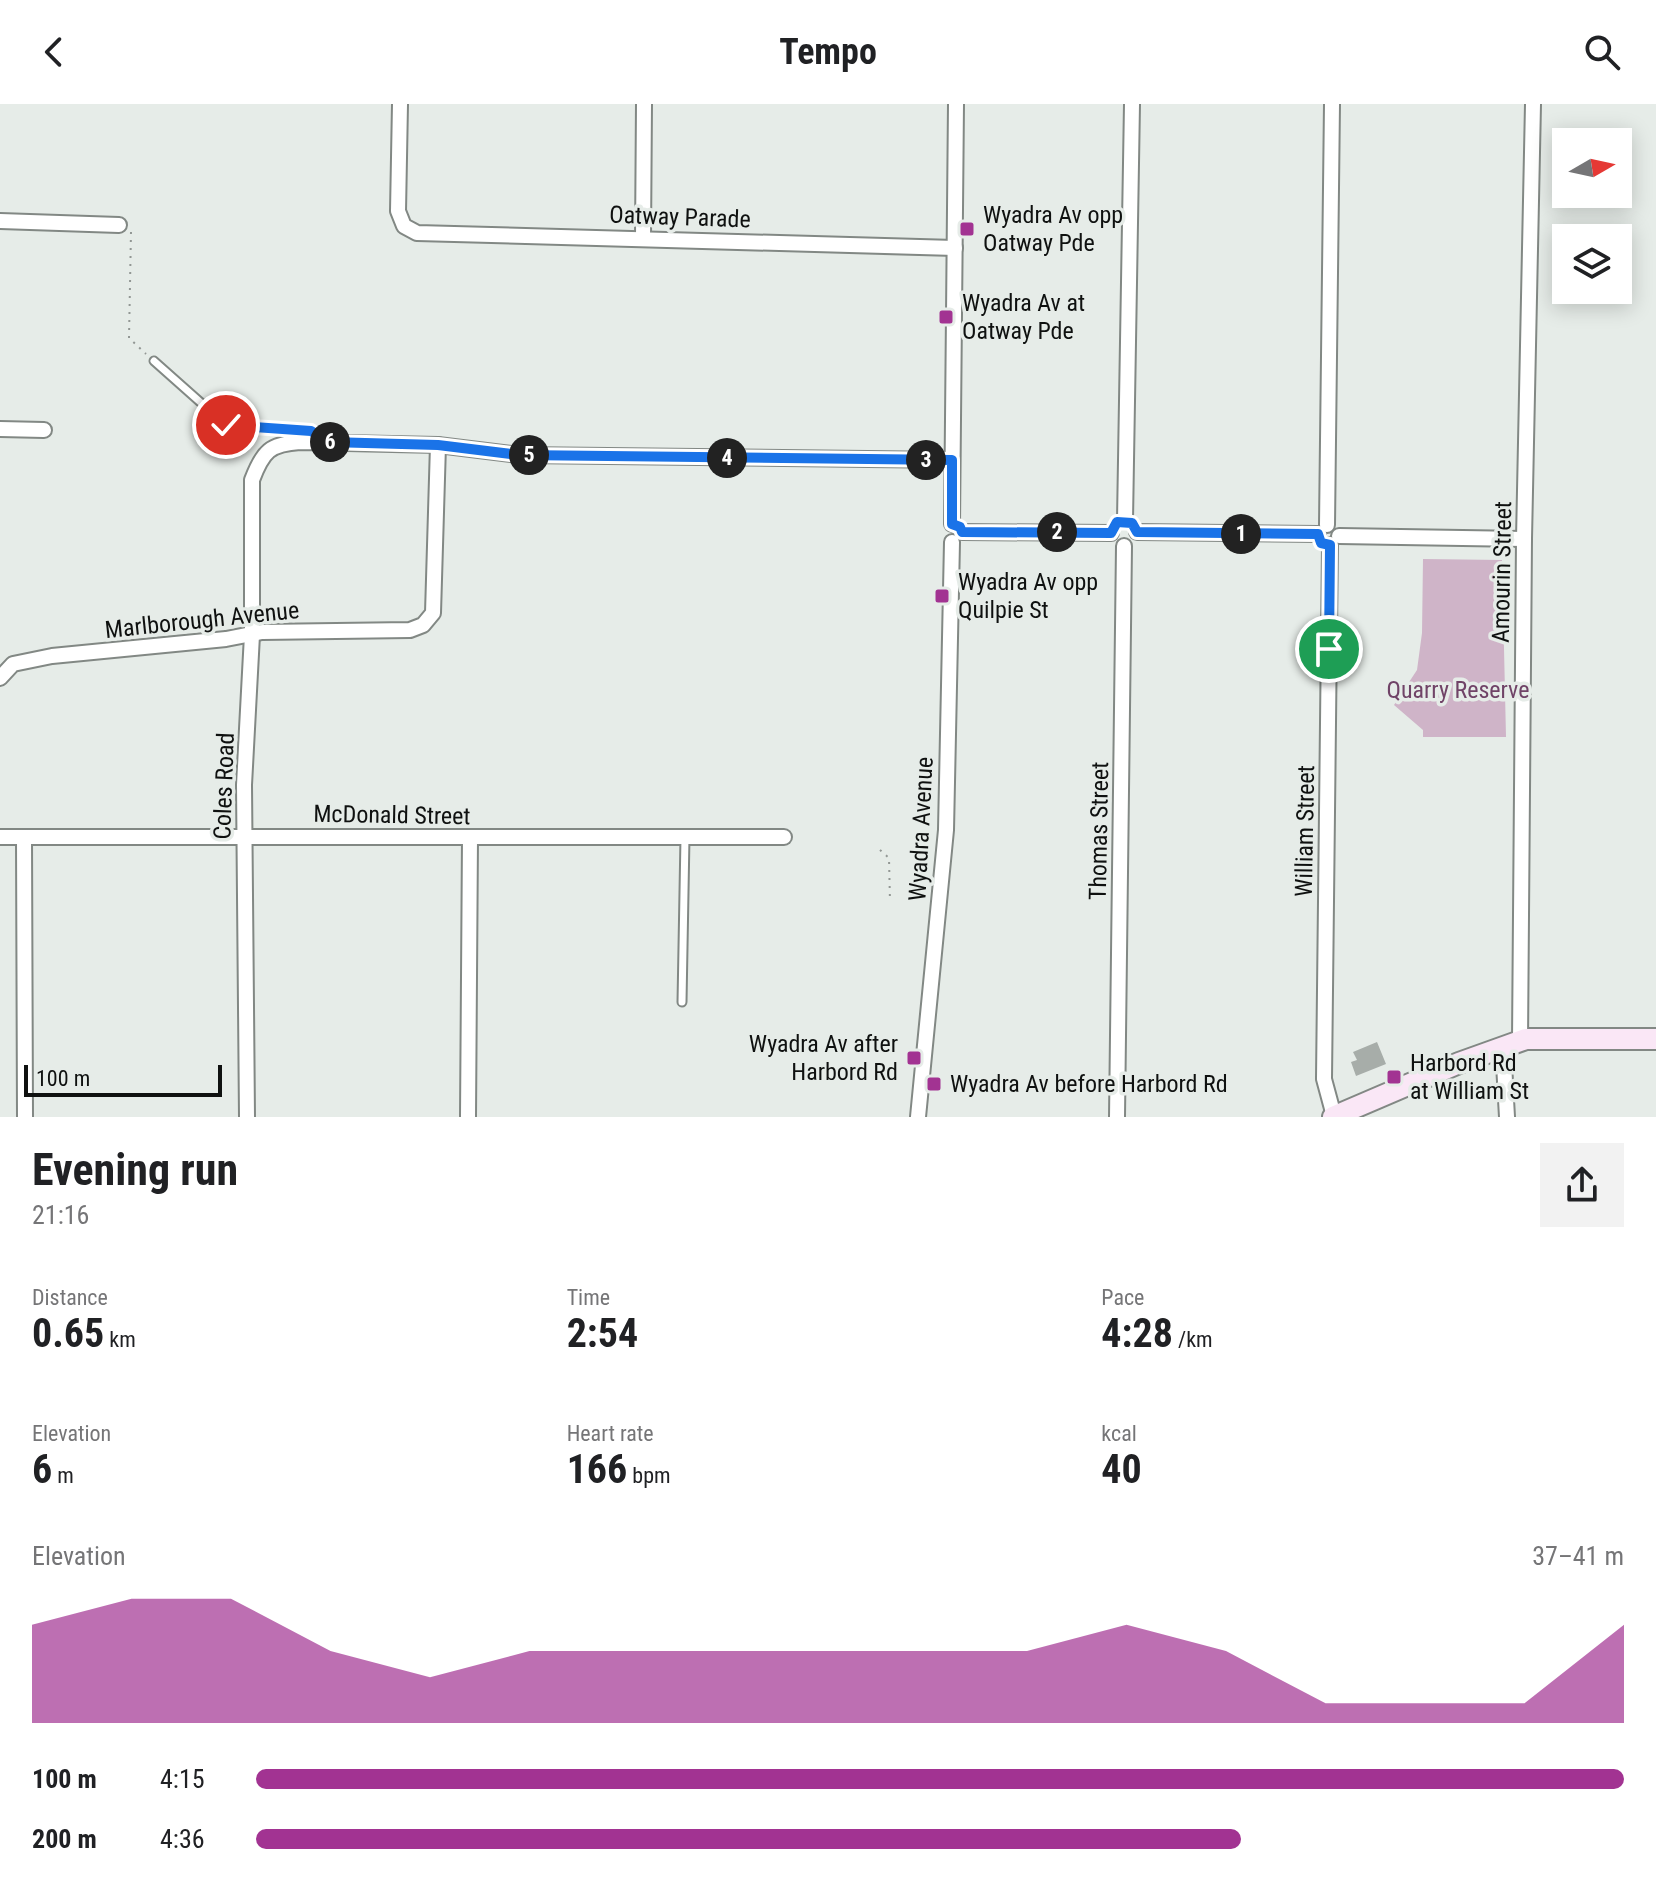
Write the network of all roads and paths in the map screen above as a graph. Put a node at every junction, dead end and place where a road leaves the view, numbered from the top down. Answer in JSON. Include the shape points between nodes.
{"nodes":[{"id":1,"x":400,"y":104,"type":"edge"},
{"id":2,"x":644,"y":104,"type":"edge"},
{"id":3,"x":956,"y":104,"type":"edge"},
{"id":4,"x":1132,"y":104,"type":"edge"},
{"id":5,"x":1332,"y":104,"type":"edge"},
{"id":6,"x":1533,"y":104,"type":"edge"},
{"id":7,"x":0,"y":221,"type":"edge"},
{"id":8,"x":119,"y":225,"type":"joint"},
{"id":9,"x":643,"y":238,"type":"junction"},
{"id":10,"x":955,"y":248,"type":"junction"},
{"id":11,"x":154,"y":361,"type":"joint"},
{"id":12,"x":0,"y":429,"type":"edge"},
{"id":13,"x":44,"y":430,"type":"dead end"},
{"id":14,"x":329,"y":442,"type":"junction"},
{"id":15,"x":438,"y":445,"type":"junction"},
{"id":16,"x":952,"y":460,"type":"junction"},
{"id":17,"x":1125,"y":520,"type":"junction"},
{"id":18,"x":1137,"y":532,"type":"junction"},
{"id":19,"x":955,"y":533,"type":"junction"},
{"id":20,"x":1111,"y":533,"type":"junction"},
{"id":21,"x":1328,"y":535,"type":"junction"},
{"id":22,"x":1524,"y":539,"type":"junction"},
{"id":23,"x":1124,"y":546,"type":"junction"},
{"id":24,"x":252,"y":635,"type":"junction"},
{"id":25,"x":0,"y":678,"type":"edge"},
{"id":26,"x":244,"y":836,"type":"junction"},
{"id":27,"x":0,"y":837,"type":"edge"},
{"id":28,"x":685,"y":837,"type":"junction"},
{"id":29,"x":784,"y":837,"type":"dead end"},
{"id":30,"x":24,"y":838,"type":"junction"},
{"id":31,"x":470,"y":838,"type":"junction"},
{"id":32,"x":880,"y":850,"type":"dead end"},
{"id":33,"x":890,"y":902,"type":"dead end"},
{"id":34,"x":682,"y":1002,"type":"dead end"},
{"id":35,"x":1656,"y":1039,"type":"edge"},
{"id":36,"x":1511,"y":1043,"type":"junction"},
{"id":37,"x":25,"y":1117,"type":"edge"},
{"id":38,"x":247,"y":1117,"type":"edge"},
{"id":39,"x":468,"y":1117,"type":"edge"},
{"id":40,"x":918,"y":1117,"type":"edge"},
{"id":41,"x":1117,"y":1117,"type":"edge"},
{"id":42,"x":1334,"y":1117,"type":"edge"},
{"id":43,"x":1507,"y":1117,"type":"edge"}],
"edges":[{"from":1,"to":9,"type":"street","name":"Oatway Parade","via":[[398,211],[404,226],[417,233]]},
{"from":2,"to":9,"type":"street"},
{"from":3,"to":10,"type":"street","name":"Wyadra Avenue"},
{"from":4,"to":17,"type":"street"},
{"from":5,"to":21,"type":"street","name":"William Street"},
{"from":6,"to":22,"type":"street","name":"Amourin Street"},
{"from":7,"to":8,"type":"street"},
{"from":8,"to":11,"type":"path","via":[[131,233],[129,338]]},
{"from":9,"to":10,"type":"street","name":"Oatway Parade"},
{"from":10,"to":16,"type":"street","name":"Wyadra Avenue"},
{"from":11,"to":14,"type":"lane","via":[[226,425],[311,431]]},
{"from":12,"to":13,"type":"street"},
{"from":14,"to":15,"type":"street"},
{"from":14,"to":24,"type":"street","name":"Coles Road","via":[[277,444],[260,458],[252,480]]},
{"from":15,"to":16,"type":"street","via":[[519,455]]},
{"from":15,"to":24,"type":"street","name":"Marlborough Avenue","via":[[433,613],[423,625],[410,630]]},
{"from":16,"to":19,"type":"street","name":"Wyadra Avenue"},
{"from":17,"to":18,"type":"street"},
{"from":17,"to":20,"type":"street"},
{"from":18,"to":21,"type":"street"},
{"from":18,"to":23,"type":"street"},
{"from":19,"to":20,"type":"street"},
{"from":19,"to":40,"type":"street","name":"Wyadra Avenue","via":[[943,870]]},
{"from":20,"to":23,"type":"street","via":[[1116,544]]},
{"from":21,"to":22,"type":"street"},
{"from":21,"to":42,"type":"street","name":"William Street","via":[[1324,1079]]},
{"from":22,"to":36,"type":"street","name":"Amourin Street"},
{"from":23,"to":41,"type":"street","name":"Thomas Street"},
{"from":24,"to":25,"type":"street","name":"Marlborough Avenue","via":[[52,656],[13,664]]},
{"from":24,"to":26,"type":"street","name":"Coles Road"},
{"from":26,"to":30,"type":"street","name":"McDonald Street"},
{"from":26,"to":31,"type":"street","name":"McDonald Street"},
{"from":26,"to":38,"type":"street","name":"Coles Road"},
{"from":27,"to":30,"type":"street","name":"McDonald Street"},
{"from":28,"to":29,"type":"street","name":"McDonald Street"},
{"from":28,"to":31,"type":"street","name":"McDonald Street"},
{"from":28,"to":34,"type":"lane"},
{"from":30,"to":37,"type":"street"},
{"from":31,"to":39,"type":"street"},
{"from":32,"to":33,"type":"path","via":[[889,858]]},
{"from":35,"to":36,"type":"main road","via":[[1543,1037]]},
{"from":36,"to":42,"type":"main road"},
{"from":36,"to":43,"type":"street","name":"Amourin Street"}]}
